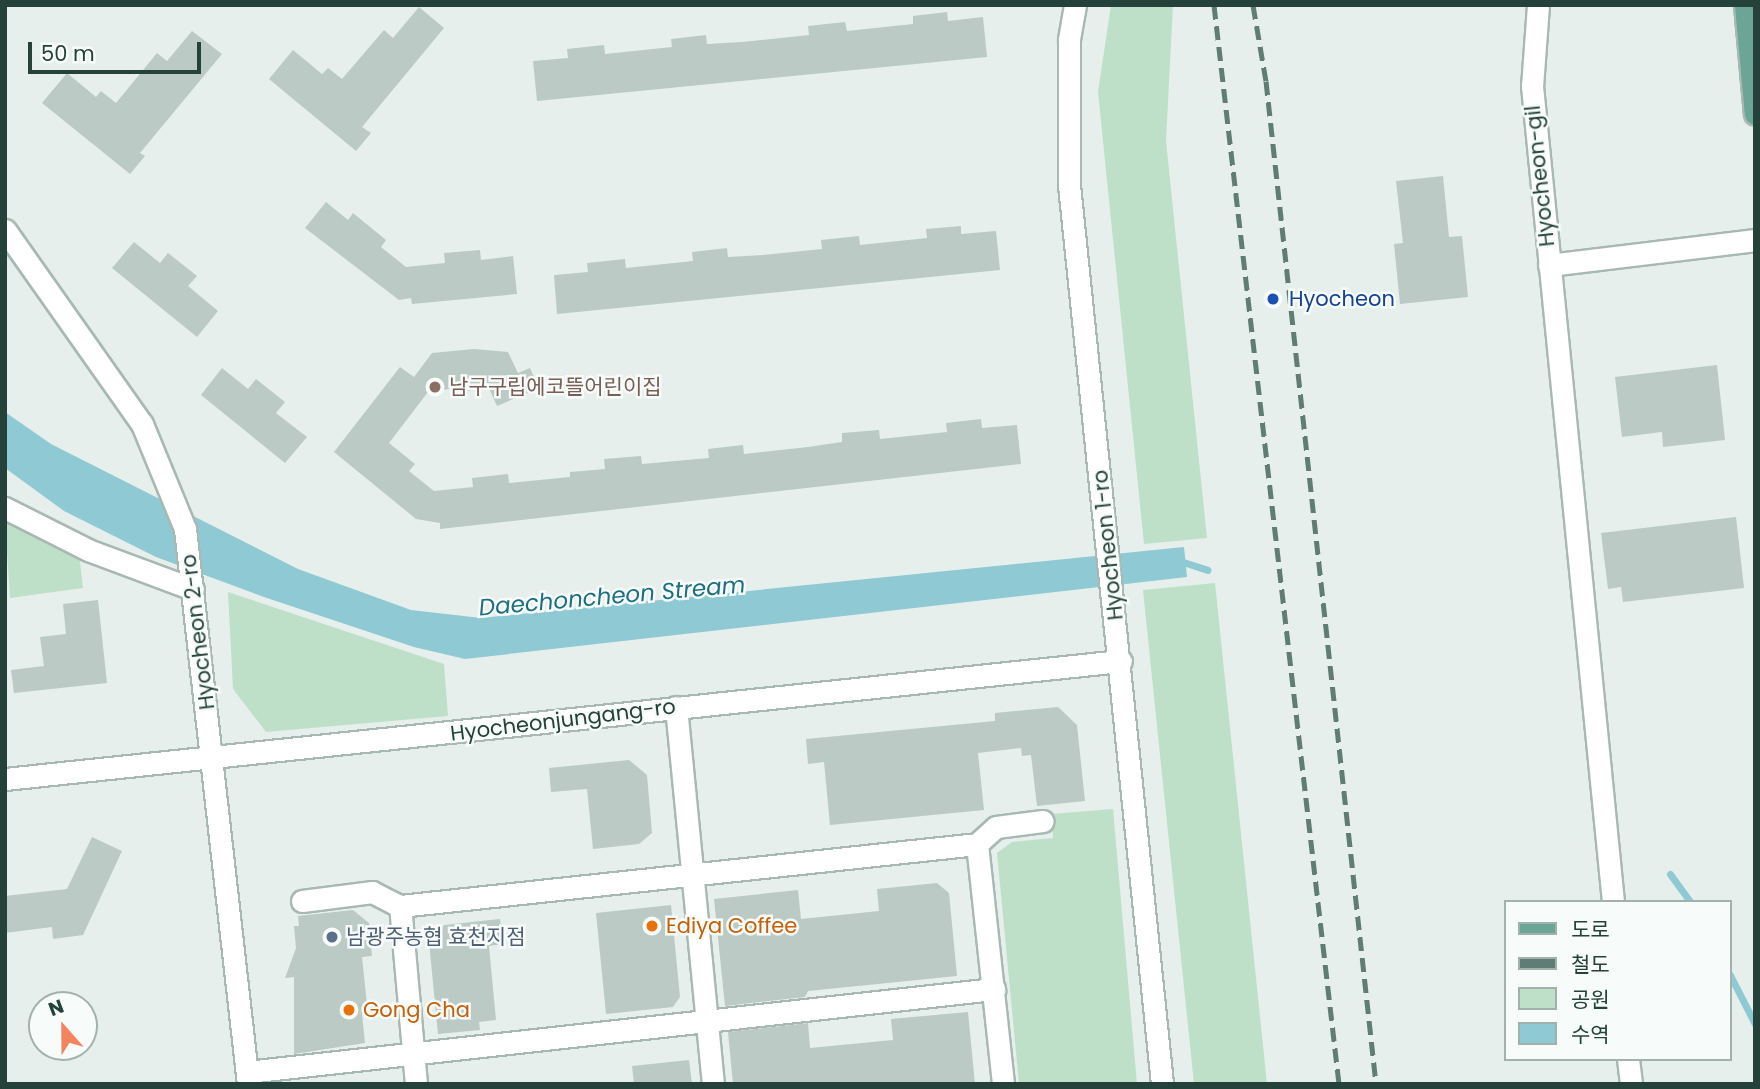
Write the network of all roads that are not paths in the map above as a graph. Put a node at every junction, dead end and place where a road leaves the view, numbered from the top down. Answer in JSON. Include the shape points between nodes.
{"nodes":[{"id":1,"x":1075,"y":5,"type":"edge"},
{"id":2,"x":1538,"y":5,"type":"edge"},
{"id":3,"x":1745,"y":5,"type":"edge"},
{"id":4,"x":1755,"y":114,"type":"edge"},
{"id":5,"x":5,"y":230,"type":"edge"},
{"id":6,"x":1755,"y":240,"type":"edge"},
{"id":7,"x":1549,"y":265,"type":"junction"},
{"id":8,"x":5,"y":508,"type":"edge"},
{"id":9,"x":193,"y":589,"type":"junction"},
{"id":10,"x":1121,"y":661,"type":"junction"},
{"id":11,"x":676,"y":707,"type":"junction"},
{"id":12,"x":214,"y":760,"type":"junction"},
{"id":13,"x":5,"y":779,"type":"edge"},
{"id":14,"x":1043,"y":821,"type":"dead end"},
{"id":15,"x":977,"y":844,"type":"junction"},
{"id":16,"x":692,"y":875,"type":"junction"},
{"id":17,"x":1613,"y":900,"type":"edge"},
{"id":18,"x":302,"y":901,"type":"dead end"},
{"id":19,"x":400,"y":906,"type":"junction"},
{"id":20,"x":994,"y":989,"type":"junction"},
{"id":21,"x":706,"y":1021,"type":"junction"},
{"id":22,"x":412,"y":1053,"type":"junction"},
{"id":23,"x":1629,"y":1061,"type":"edge"},
{"id":24,"x":248,"y":1078,"type":"edge"},
{"id":25,"x":415,"y":1084,"type":"edge"},
{"id":26,"x":713,"y":1084,"type":"edge"},
{"id":27,"x":1003,"y":1084,"type":"edge"},
{"id":28,"x":1162,"y":1084,"type":"edge"},
{"id":29,"x":1631,"y":1084,"type":"edge"}],
"edges":[{"from":1,"to":10,"type":"street","name":"Hyocheon 1-ro","via":[[1069,40],[1069,185]]},
{"from":2,"to":7,"type":"street","name":"Hyocheon-gil","via":[[1532,86]]},
{"from":3,"to":4,"type":"main road"},
{"from":5,"to":9,"type":"street","name":"Hyocheon 2-ro","via":[[125,398],[159,459],[185,529]]},
{"from":6,"to":7,"type":"street","name":"Hyocheon-gil"},
{"from":7,"to":17,"type":"street"},
{"from":8,"to":9,"type":"street","via":[[88,550]]},
{"from":9,"to":12,"type":"street","name":"Hyocheon 2-ro"},
{"from":10,"to":11,"type":"street","name":"Hyocheonjungang-ro"},
{"from":10,"to":28,"type":"street","name":"Hyocheon 1-ro"},
{"from":11,"to":12,"type":"street","name":"Hyocheonjungang-ro"},
{"from":11,"to":16,"type":"street"},
{"from":12,"to":13,"type":"street","name":"Hyocheonjungang-ro"},
{"from":12,"to":24,"type":"street","name":"Hyocheon 2-ro"},
{"from":14,"to":15,"type":"street","via":[[996,827]]},
{"from":15,"to":16,"type":"street"},
{"from":15,"to":20,"type":"street"},
{"from":16,"to":19,"type":"street"},
{"from":16,"to":21,"type":"street"},
{"from":18,"to":19,"type":"street","via":[[372,892]]},
{"from":19,"to":22,"type":"street"},
{"from":20,"to":21,"type":"street"},
{"from":20,"to":27,"type":"street"},
{"from":21,"to":22,"type":"street"},
{"from":21,"to":26,"type":"street"},
{"from":22,"to":24,"type":"street"},
{"from":22,"to":25,"type":"street"},
{"from":23,"to":29,"type":"street"}]}
